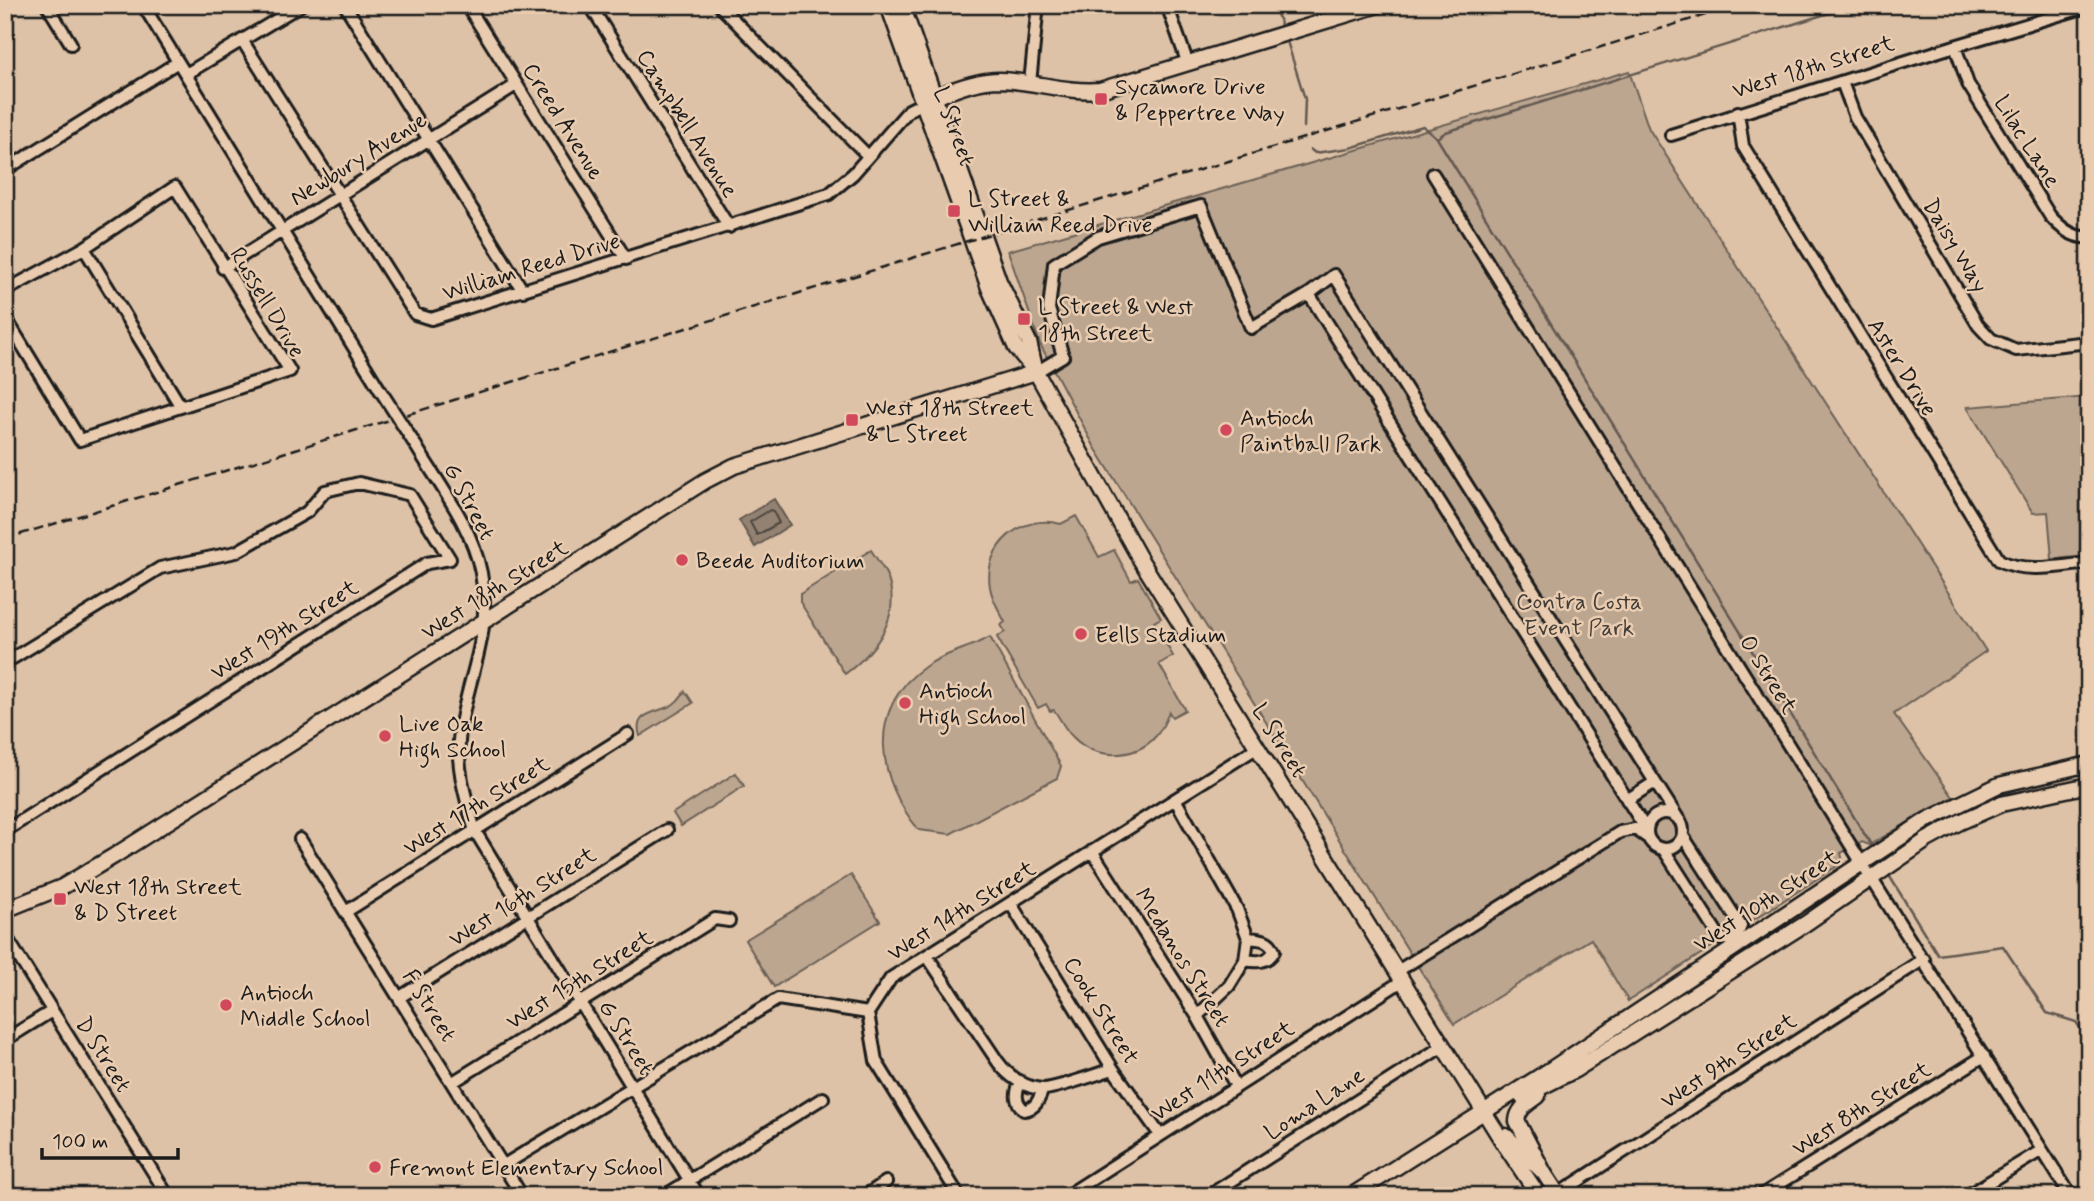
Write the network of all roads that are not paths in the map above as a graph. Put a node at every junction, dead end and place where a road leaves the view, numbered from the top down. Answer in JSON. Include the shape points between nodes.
{"nodes":[{"id":1,"x":47,"y":5,"type":"edge"},
{"id":2,"x":143,"y":5,"type":"edge"},
{"id":3,"x":301,"y":5,"type":"edge"},
{"id":4,"x":345,"y":5,"type":"edge"},
{"id":5,"x":467,"y":5,"type":"edge"},
{"id":6,"x":590,"y":5,"type":"edge"},
{"id":7,"x":888,"y":5,"type":"edge"},
{"id":8,"x":902,"y":5,"type":"edge"},
{"id":9,"x":1034,"y":5,"type":"edge"},
{"id":10,"x":1167,"y":5,"type":"edge"},
{"id":11,"x":720,"y":6,"type":"edge"},
{"id":12,"x":2089,"y":6,"type":"edge"},
{"id":13,"x":1369,"y":7,"type":"edge"},
{"id":14,"x":242,"y":40,"type":"junction"},
{"id":15,"x":71,"y":44,"type":"dead end"},
{"id":16,"x":1955,"y":46,"type":"junction"},
{"id":17,"x":178,"y":62,"type":"junction"},
{"id":18,"x":1188,"y":64,"type":"junction"},
{"id":19,"x":186,"y":74,"type":"junction"},
{"id":20,"x":1842,"y":82,"type":"junction"},
{"id":21,"x":1030,"y":83,"type":"junction"},
{"id":22,"x":516,"y":85,"type":"junction"},
{"id":23,"x":929,"y":100,"type":"junction"},
{"id":24,"x":1738,"y":113,"type":"junction"},
{"id":25,"x":1671,"y":135,"type":"dead end"},
{"id":26,"x":428,"y":139,"type":"junction"},
{"id":27,"x":867,"y":156,"type":"junction"},
{"id":28,"x":5,"y":170,"type":"edge"},
{"id":29,"x":1433,"y":174,"type":"dead end"},
{"id":30,"x":338,"y":195,"type":"junction"},
{"id":31,"x":729,"y":227,"type":"junction"},
{"id":32,"x":283,"y":230,"type":"junction"},
{"id":33,"x":2089,"y":237,"type":"edge"},
{"id":34,"x":84,"y":248,"type":"junction"},
{"id":35,"x":626,"y":259,"type":"junction"},
{"id":36,"x":223,"y":268,"type":"junction"},
{"id":37,"x":5,"y":291,"type":"edge"},
{"id":38,"x":523,"y":291,"type":"junction"},
{"id":39,"x":1309,"y":294,"type":"junction"},
{"id":40,"x":5,"y":317,"type":"edge"},
{"id":41,"x":10,"y":333,"type":"edge"},
{"id":42,"x":2089,"y":342,"type":"edge"},
{"id":43,"x":1036,"y":372,"type":"junction"},
{"id":44,"x":181,"y":407,"type":"junction"},
{"id":45,"x":2089,"y":563,"type":"edge"},
{"id":46,"x":484,"y":623,"type":"junction"},
{"id":47,"x":5,"y":663,"type":"edge"},
{"id":48,"x":628,"y":734,"type":"dead end"},
{"id":49,"x":1258,"y":747,"type":"junction"},
{"id":50,"x":2089,"y":764,"type":"edge"},
{"id":51,"x":1655,"y":782,"type":"junction"},
{"id":52,"x":2089,"y":785,"type":"edge"},
{"id":53,"x":1175,"y":799,"type":"junction"},
{"id":54,"x":1627,"y":800,"type":"junction"},
{"id":55,"x":1679,"y":820,"type":"junction"},
{"id":56,"x":667,"y":830,"type":"dead end"},
{"id":57,"x":5,"y":831,"type":"edge"},
{"id":58,"x":475,"y":831,"type":"junction"},
{"id":59,"x":1648,"y":834,"type":"junction"},
{"id":60,"x":1683,"y":836,"type":"junction"},
{"id":61,"x":300,"y":839,"type":"dead end"},
{"id":62,"x":1664,"y":849,"type":"junction"},
{"id":63,"x":1092,"y":851,"type":"junction"},
{"id":64,"x":1863,"y":865,"type":"junction"},
{"id":65,"x":1872,"y":879,"type":"junction"},
{"id":66,"x":1011,"y":904,"type":"junction"},
{"id":67,"x":5,"y":910,"type":"edge"},
{"id":68,"x":346,"y":911,"type":"junction"},
{"id":69,"x":528,"y":917,"type":"junction"},
{"id":70,"x":729,"y":921,"type":"dead end"},
{"id":71,"x":5,"y":935,"type":"edge"},
{"id":72,"x":1248,"y":938,"type":"junction"},
{"id":73,"x":1736,"y":942,"type":"junction"},
{"id":74,"x":927,"y":956,"type":"junction"},
{"id":75,"x":1924,"y":959,"type":"junction"},
{"id":76,"x":1245,"y":960,"type":"junction"},
{"id":77,"x":1749,"y":961,"type":"junction"},
{"id":78,"x":1399,"y":976,"type":"junction"},
{"id":79,"x":400,"y":997,"type":"junction"},
{"id":80,"x":581,"y":1002,"type":"junction"},
{"id":81,"x":52,"y":1011,"type":"junction"},
{"id":82,"x":868,"y":1013,"type":"junction"},
{"id":83,"x":1197,"y":1016,"type":"junction"},
{"id":84,"x":5,"y":1041,"type":"edge"},
{"id":85,"x":1443,"y":1046,"type":"junction"},
{"id":86,"x":1984,"y":1056,"type":"junction"},
{"id":87,"x":1113,"y":1069,"type":"junction"},
{"id":88,"x":1575,"y":1070,"type":"junction"},
{"id":89,"x":1020,"y":1081,"type":"junction"},
{"id":90,"x":453,"y":1082,"type":"junction"},
{"id":91,"x":1236,"y":1086,"type":"junction"},
{"id":92,"x":634,"y":1087,"type":"junction"},
{"id":93,"x":1043,"y":1089,"type":"junction"},
{"id":94,"x":822,"y":1098,"type":"dead end"},
{"id":95,"x":1485,"y":1112,"type":"junction"},
{"id":96,"x":1494,"y":1125,"type":"junction"},
{"id":97,"x":1160,"y":1135,"type":"junction"},
{"id":98,"x":2042,"y":1150,"type":"junction"},
{"id":99,"x":504,"y":1166,"type":"junction"},
{"id":100,"x":1544,"y":1172,"type":"junction"},
{"id":101,"x":689,"y":1180,"type":"junction"},
{"id":102,"x":886,"y":1182,"type":"dead end"},
{"id":103,"x":1357,"y":1194,"type":"edge"},
{"id":104,"x":1557,"y":1195,"type":"edge"},
{"id":105,"x":168,"y":1196,"type":"edge"},
{"id":106,"x":522,"y":1196,"type":"edge"},
{"id":107,"x":664,"y":1196,"type":"edge"},
{"id":108,"x":699,"y":1196,"type":"edge"},
{"id":109,"x":865,"y":1196,"type":"edge"},
{"id":110,"x":959,"y":1196,"type":"edge"},
{"id":111,"x":1066,"y":1196,"type":"edge"},
{"id":112,"x":1208,"y":1196,"type":"edge"},
{"id":113,"x":1539,"y":1196,"type":"edge"},
{"id":114,"x":1760,"y":1196,"type":"edge"},
{"id":115,"x":1966,"y":1196,"type":"edge"},
{"id":116,"x":2071,"y":1196,"type":"edge"}],
"edges":[{"from":1,"to":15,"type":"street"},
{"from":2,"to":17,"type":"street","name":"G Street"},
{"from":3,"to":14,"type":"street"},
{"from":4,"to":26,"type":"street"},
{"from":5,"to":22,"type":"street","name":"Creed Avenue"},
{"from":6,"to":31,"type":"street","name":"Campbell Avenue"},
{"from":7,"to":23,"type":"main road","name":"L Street"},
{"from":8,"to":23,"type":"main road","name":"L Street"},
{"from":9,"to":21,"type":"street"},
{"from":10,"to":18,"type":"street"},
{"from":11,"to":27,"type":"street"},
{"from":12,"to":16,"type":"street","name":"West 18th Street"},
{"from":13,"to":18,"type":"main road"},
{"from":14,"to":19,"type":"street"},
{"from":14,"to":30,"type":"street","name":"William Reed Drive"},
{"from":16,"to":20,"type":"street","name":"West 18th Street"},
{"from":16,"to":33,"type":"street","name":"Lilac Lane","via":[[1968,84],[2050,216],[2061,228]]},
{"from":17,"to":19,"type":"street","name":"G Street"},
{"from":17,"to":28,"type":"street"},
{"from":18,"to":21,"type":"main road","via":[[1100,90]]},
{"from":19,"to":32,"type":"street","name":"G Street"},
{"from":20,"to":24,"type":"street","name":"West 18th Street"},
{"from":20,"to":42,"type":"street","name":"Daisy Way","via":[[1855,117],[1978,324],[1992,339],[2016,350]]},
{"from":21,"to":23,"type":"main road","via":[[993,81]]},
{"from":22,"to":26,"type":"street","name":"Newbury Avenue"},
{"from":22,"to":35,"type":"street","name":"Creed Avenue"},
{"from":23,"to":27,"type":"street","name":"William Reed Drive","via":[[909,110]]},
{"from":23,"to":43,"type":"main road","name":"L Street","via":[[999,281],[1029,342]]},
{"from":24,"to":25,"type":"street","name":"West 18th Street"},
{"from":24,"to":45,"type":"street","name":"Aster Drive","via":[[1743,146],[1998,560],[2033,568]]},
{"from":26,"to":30,"type":"street","name":"Newbury Avenue"},
{"from":26,"to":38,"type":"street"},
{"from":27,"to":31,"type":"street","name":"William Reed Drive","via":[[829,194]]},
{"from":29,"to":64,"type":"street","name":"O Street"},
{"from":30,"to":32,"type":"street","name":"Newbury Avenue"},
{"from":30,"to":38,"type":"street","name":"William Reed Drive","via":[[415,314],[431,319]]},
{"from":31,"to":35,"type":"street","name":"William Reed Drive"},
{"from":32,"to":36,"type":"street","name":"Newbury Avenue"},
{"from":32,"to":46,"type":"street","name":"G Street","bridge":true,"via":[[459,516],[476,552]]},
{"from":34,"to":36,"type":"street","name":"Russell Drive","via":[[175,187]]},
{"from":34,"to":37,"type":"street","name":"Russell Drive"},
{"from":34,"to":44,"type":"street"},
{"from":35,"to":38,"type":"street","name":"William Reed Drive"},
{"from":36,"to":44,"type":"street","name":"Russell Drive","via":[[290,371]]},
{"from":39,"to":43,"type":"street","via":[[1251,328],[1201,206],[1098,237],[1054,264],[1049,309],[1063,356]]},
{"from":39,"to":51,"type":"street","via":[[1334,275]]},
{"from":39,"to":54,"type":"street"},
{"from":40,"to":41,"type":"street","name":"Russell Drive"},
{"from":41,"to":44,"type":"street","name":"Russell Drive","via":[[80,440]]},
{"from":43,"to":46,"type":"main road","name":"West 18th Street","via":[[734,466]]},
{"from":43,"to":49,"type":"main road","name":"L Street","via":[[1140,559]]},
{"from":46,"to":58,"type":"street","name":"G Street","via":[[460,733],[462,778]]},
{"from":46,"to":67,"type":"main road","name":"West 18th Street","via":[[114,856],[62,887]]},
{"from":47,"to":57,"type":"street","name":"West 19th Street","via":[[160,568],[236,552],[307,512],[325,491],[359,483],[410,495],[450,559],[427,564]]},
{"from":48,"to":58,"type":"street","name":"West 17th Street"},
{"from":49,"to":53,"type":"street","name":"West 14th Street"},
{"from":49,"to":78,"type":"main road","name":"L Street"},
{"from":50,"to":64,"type":"main road","name":"West 10th Street","via":[[1999,785],[1927,820]]},
{"from":51,"to":54,"type":"street"},
{"from":51,"to":55,"type":"street"},
{"from":52,"to":65,"type":"main road","name":"West 10th Street","via":[[2001,804],[1927,840]]},
{"from":53,"to":63,"type":"street","name":"West 14th Street"},
{"from":53,"to":72,"type":"street","via":[[1237,909]]},
{"from":54,"to":59,"type":"street"},
{"from":55,"to":59,"type":"street","via":[[1669,813],[1656,816]]},
{"from":55,"to":60,"type":"street"},
{"from":56,"to":69,"type":"street","name":"West 16th Street"},
{"from":58,"to":68,"type":"street","name":"West 17th Street"},
{"from":58,"to":69,"type":"street","name":"G Street"},
{"from":59,"to":62,"type":"street","via":[[1656,847]]},
{"from":59,"to":78,"type":"street","name":"West 11th Street","via":[[1635,829],[1620,832]]},
{"from":60,"to":62,"type":"street","via":[[1677,845]]},
{"from":60,"to":73,"type":"street","via":[[1741,926]]},
{"from":61,"to":68,"type":"street","name":"F Street"},
{"from":62,"to":73,"type":"street","via":[[1721,939]]},
{"from":63,"to":66,"type":"street","name":"West 14th Street"},
{"from":63,"to":83,"type":"street","name":"Medanos Street"},
{"from":64,"to":65,"type":"street","name":"O Street"},
{"from":64,"to":73,"type":"main road","name":"West 10th Street"},
{"from":65,"to":75,"type":"street","name":"O Street"},
{"from":65,"to":77,"type":"main road","name":"West 10th Street"},
{"from":66,"to":74,"type":"street","name":"West 14th Street"},
{"from":66,"to":87,"type":"street","name":"Cook Street"},
{"from":68,"to":79,"type":"street","name":"F Street"},
{"from":69,"to":79,"type":"street","name":"West 16th Street"},
{"from":69,"to":80,"type":"street","name":"G Street"},
{"from":70,"to":80,"type":"street","name":"West 15th Street","via":[[715,919]]},
{"from":71,"to":81,"type":"street","name":"D Street"},
{"from":72,"to":76,"type":"street"},
{"from":72,"to":76,"type":"street","via":[[1263,939],[1274,951],[1264,961]]},
{"from":73,"to":77,"type":"street"},
{"from":73,"to":95,"type":"main road","name":"West 10th Street"},
{"from":74,"to":82,"type":"street","name":"West 14th Street","via":[[891,978]]},
{"from":74,"to":89,"type":"street","via":[[1003,1068]]},
{"from":75,"to":86,"type":"street","name":"O Street"},
{"from":75,"to":104,"type":"street","name":"West 9th Street"},
{"from":76,"to":83,"type":"street","via":[[1229,986]]},
{"from":77,"to":88,"type":"main road","name":"West 10th Street"},
{"from":78,"to":85,"type":"main road","name":"L Street"},
{"from":78,"to":91,"type":"street","name":"West 11th Street"},
{"from":79,"to":90,"type":"street","name":"F Street"},
{"from":80,"to":90,"type":"street","name":"West 15th Street"},
{"from":80,"to":92,"type":"street","name":"G Street"},
{"from":81,"to":84,"type":"street"},
{"from":81,"to":105,"type":"street","name":"D Street"},
{"from":82,"to":92,"type":"street","via":[[779,999]]},
{"from":82,"to":110,"type":"street","via":[[876,1061]]},
{"from":83,"to":91,"type":"street","name":"Medanos Street"},
{"from":85,"to":95,"type":"main road","name":"L Street"},
{"from":85,"to":112,"type":"street","name":"Loma Lane"},
{"from":86,"to":98,"type":"street","name":"O Street"},
{"from":86,"to":114,"type":"street","name":"West 8th Street"},
{"from":87,"to":93,"type":"street"},
{"from":87,"to":97,"type":"street","name":"Cook Street"},
{"from":88,"to":95,"type":"main road","name":"West 10th Street"},
{"from":88,"to":100,"type":"main road","via":[[1517,1114]]},
{"from":89,"to":93,"type":"street"},
{"from":89,"to":93,"type":"street","via":[[1017,1104],[1024,1110],[1037,1104]]},
{"from":90,"to":99,"type":"street","name":"F Street"},
{"from":91,"to":97,"type":"street","name":"West 11th Street"},
{"from":92,"to":99,"type":"street"},
{"from":92,"to":101,"type":"street","name":"G Street"},
{"from":94,"to":101,"type":"street"},
{"from":95,"to":96,"type":"main road","name":"L Street"},
{"from":95,"to":103,"type":"main road","name":"West 10th Street"},
{"from":96,"to":100,"type":"main road","name":"L Street"},
{"from":96,"to":113,"type":"main road","name":"L Street"},
{"from":97,"to":111,"type":"street","name":"West 11th Street"},
{"from":98,"to":115,"type":"street"},
{"from":98,"to":116,"type":"street","name":"O Street"},
{"from":99,"to":106,"type":"street","name":"F Street"},
{"from":100,"to":104,"type":"main road","name":"L Street"},
{"from":101,"to":107,"type":"street"},
{"from":101,"to":108,"type":"street","name":"G Street"},
{"from":102,"to":109,"type":"street"}]}
